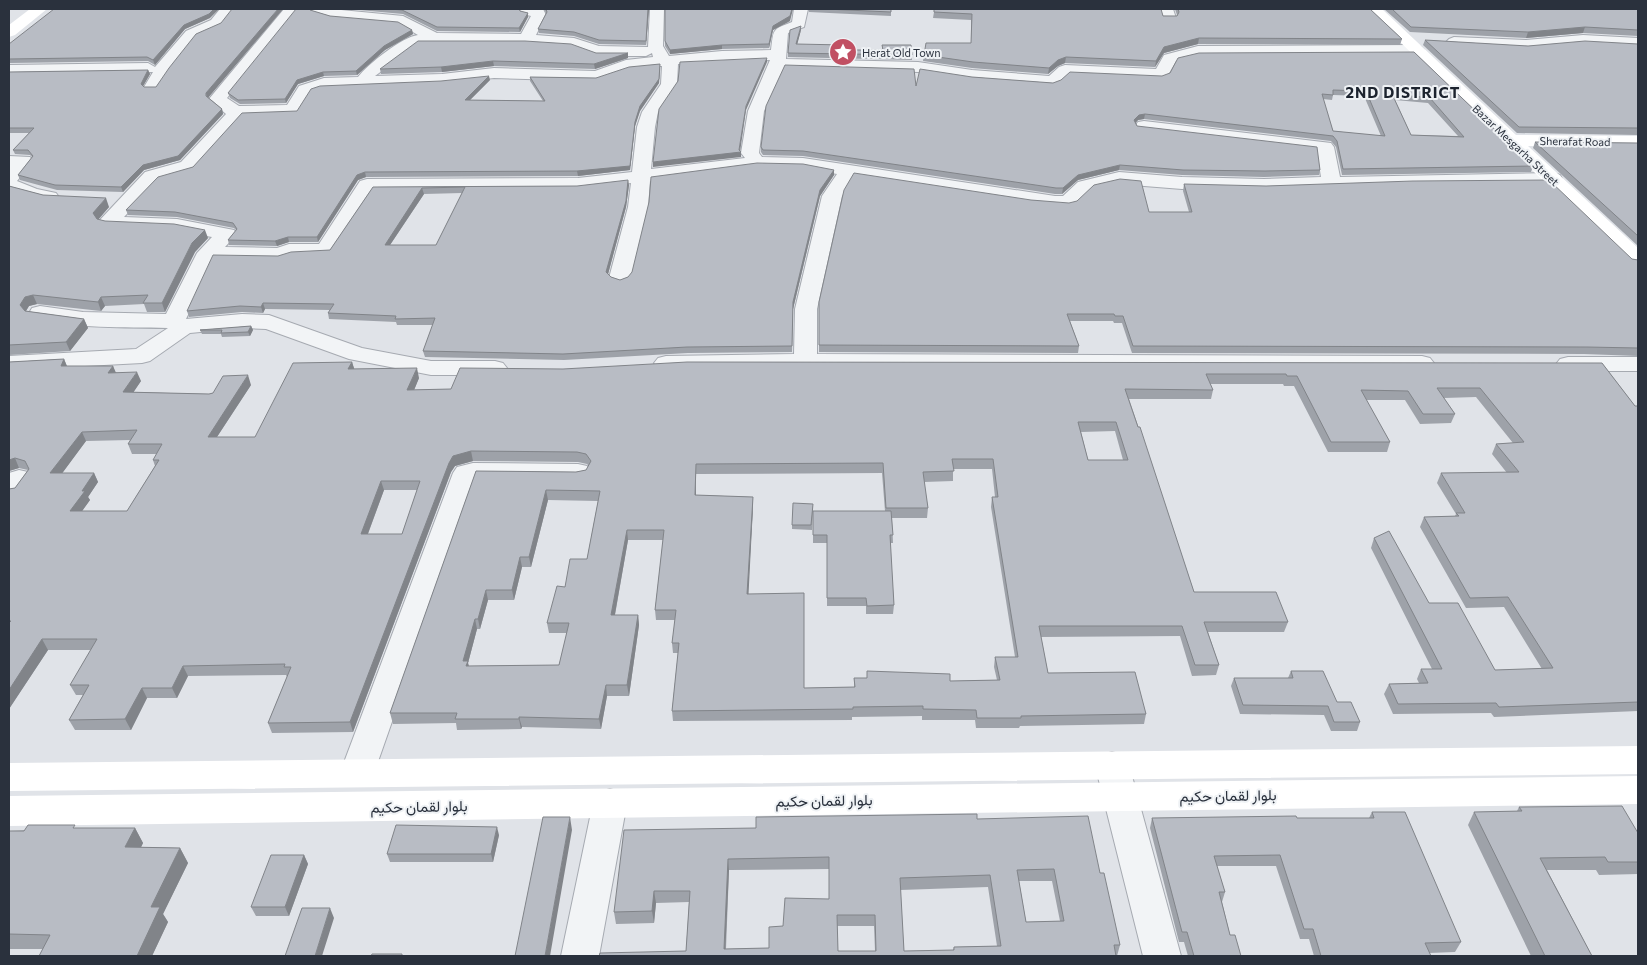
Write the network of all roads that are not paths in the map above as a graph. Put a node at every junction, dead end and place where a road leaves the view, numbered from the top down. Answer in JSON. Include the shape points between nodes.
{"nodes":[{"id":1,"x":17,"y":9,"type":"edge"},
{"id":2,"x":39,"y":9,"type":"edge"},
{"id":3,"x":228,"y":9,"type":"edge"},
{"id":4,"x":291,"y":9,"type":"edge"},
{"id":5,"x":317,"y":9,"type":"edge"},
{"id":6,"x":528,"y":9,"type":"edge"},
{"id":7,"x":657,"y":9,"type":"edge"},
{"id":8,"x":801,"y":9,"type":"edge"},
{"id":9,"x":1373,"y":9,"type":"edge"},
{"id":10,"x":373,"y":13,"type":"edge"},
{"id":11,"x":9,"y":15,"type":"edge"},
{"id":12,"x":9,"y":32,"type":"edge"},
{"id":13,"x":434,"y":38,"type":"junction"},
{"id":14,"x":526,"y":39,"type":"junction"},
{"id":15,"x":1422,"y":42,"type":"junction"},
{"id":16,"x":1638,"y":44,"type":"edge"},
{"id":17,"x":661,"y":56,"type":"junction"},
{"id":18,"x":778,"y":59,"type":"junction"},
{"id":19,"x":148,"y":68,"type":"edge"},
{"id":20,"x":9,"y":70,"type":"edge"},
{"id":21,"x":361,"y":84,"type":"junction"},
{"id":22,"x":152,"y":87,"type":"edge"},
{"id":23,"x":235,"y":111,"type":"junction"},
{"id":24,"x":1144,"y":126,"type":"edge"},
{"id":25,"x":1511,"y":140,"type":"junction"},
{"id":26,"x":1638,"y":142,"type":"edge"},
{"id":27,"x":9,"y":161,"type":"edge"},
{"id":28,"x":757,"y":162,"type":"junction"},
{"id":29,"x":848,"y":171,"type":"junction"},
{"id":30,"x":640,"y":176,"type":"junction"},
{"id":31,"x":9,"y":179,"type":"edge"},
{"id":32,"x":1553,"y":180,"type":"junction"},
{"id":33,"x":1331,"y":181,"type":"junction"},
{"id":34,"x":9,"y":184,"type":"edge"},
{"id":35,"x":67,"y":198,"type":"edge"},
{"id":36,"x":103,"y":199,"type":"edge"},
{"id":37,"x":130,"y":200,"type":"junction"},
{"id":38,"x":207,"y":253,"type":"junction"},
{"id":39,"x":1638,"y":260,"type":"edge"},
{"id":40,"x":620,"y":278,"type":"edge"},
{"id":41,"x":37,"y":313,"type":"edge"},
{"id":42,"x":179,"y":324,"type":"junction"},
{"id":43,"x":805,"y":361,"type":"junction"},
{"id":44,"x":9,"y":362,"type":"edge"},
{"id":45,"x":1440,"y":363,"type":"edge"},
{"id":46,"x":1550,"y":364,"type":"edge"},
{"id":47,"x":1638,"y":364,"type":"edge"},
{"id":48,"x":641,"y":365,"type":"edge"},
{"id":49,"x":517,"y":369,"type":"edge"},
{"id":50,"x":578,"y":472,"type":"edge"},
{"id":51,"x":1638,"y":760,"type":"edge"},
{"id":52,"x":357,"y":773,"type":"junction"},
{"id":53,"x":9,"y":777,"type":"edge"},
{"id":54,"x":1116,"y":781,"type":"junction"},
{"id":55,"x":1638,"y":790,"type":"edge"},
{"id":56,"x":610,"y":803,"type":"junction"},
{"id":57,"x":9,"y":810,"type":"edge"},
{"id":58,"x":580,"y":956,"type":"edge"},
{"id":59,"x":1162,"y":956,"type":"edge"}],
"edges":[{"from":1,"to":11,"type":"street"},
{"from":2,"to":12,"type":"street"},
{"from":3,"to":22,"type":"street","via":[[216,23],[191,34],[162,69]]},
{"from":4,"to":23,"type":"street","via":[[217,99]]},
{"from":5,"to":10,"type":"street","via":[[332,14]]},
{"from":6,"to":14,"type":"street","via":[[539,12],[539,15]]},
{"from":7,"to":17,"type":"street","via":[[655,46]]},
{"from":8,"to":18,"type":"street","via":[[799,24],[781,31]]},
{"from":9,"to":15,"type":"street","name":"Bazar Mesgarha Street"},
{"from":10,"to":13,"type":"street","via":[[402,20]]},
{"from":13,"to":14,"type":"street"},
{"from":13,"to":21,"type":"street","via":[[414,40],[370,72]]},
{"from":14,"to":17,"type":"street","via":[[574,43],[597,51]]},
{"from":15,"to":16,"type":"street","via":[[1526,45],[1584,40]]},
{"from":15,"to":18,"type":"street","via":[[1198,51],[1170,58],[1161,74],[1065,70],[1053,81],[918,67]]},
{"from":15,"to":25,"type":"street","name":"Bazar Mesgarha Street"},
{"from":17,"to":18,"type":"street"},
{"from":17,"to":21,"type":"street","via":[[597,76],[494,73]]},
{"from":17,"to":30,"type":"street","via":[[670,64],[669,84],[650,112]]},
{"from":18,"to":28,"type":"street","via":[[756,112],[750,153]]},
{"from":19,"to":20,"type":"street"},
{"from":21,"to":23,"type":"street","via":[[341,82],[305,89],[292,110]]},
{"from":23,"to":37,"type":"street","via":[[188,166],[152,176]]},
{"from":24,"to":33,"type":"street","via":[[1325,147]]},
{"from":25,"to":26,"type":"street","name":"Sherafat Road"},
{"from":25,"to":32,"type":"street","name":"Bazar Mesgarha Street"},
{"from":27,"to":31,"type":"street","via":[[24,161]]},
{"from":28,"to":29,"type":"street","via":[[803,163]]},
{"from":28,"to":30,"type":"street"},
{"from":29,"to":33,"type":"street","via":[[1056,202],[1068,202],[1085,186],[1119,178],[1264,185]]},
{"from":29,"to":43,"type":"street","via":[[832,196],[806,309]]},
{"from":30,"to":38,"type":"street","via":[[578,184],[367,185],[325,250],[289,250],[280,254]]},
{"from":30,"to":40,"type":"street","via":[[638,207]]},
{"from":32,"to":33,"type":"street"},
{"from":32,"to":39,"type":"street","name":"Bazar Mesgarha Street"},
{"from":34,"to":35,"type":"street","via":[[32,194]]},
{"from":36,"to":37,"type":"street"},
{"from":37,"to":38,"type":"street","via":[[108,222],[177,225],[227,234]]},
{"from":38,"to":42,"type":"street"},
{"from":41,"to":42,"type":"street"},
{"from":42,"to":44,"type":"street","via":[[142,356]]},
{"from":42,"to":49,"type":"street","via":[[269,322],[357,354],[431,368]]},
{"from":43,"to":45,"type":"street"},
{"from":43,"to":48,"type":"street"},
{"from":46,"to":47,"type":"street"},
{"from":50,"to":52,"type":"street","via":[[466,473]]},
{"from":51,"to":54,"type":"street","name":"بلوار لقمان حکیم"},
{"from":52,"to":53,"type":"street","name":"بلوار لقمان حکیم"},
{"from":52,"to":54,"type":"street","name":"بلوار لقمان حکیم"},
{"from":54,"to":55,"type":"street","name":"بلوار لقمان حکیم"},
{"from":54,"to":56,"type":"street","name":"بلوار لقمان حکیم"},
{"from":54,"to":59,"type":"street"},
{"from":56,"to":57,"type":"street","name":"بلوار لقمان حکیم"},
{"from":56,"to":58,"type":"street"}]}
